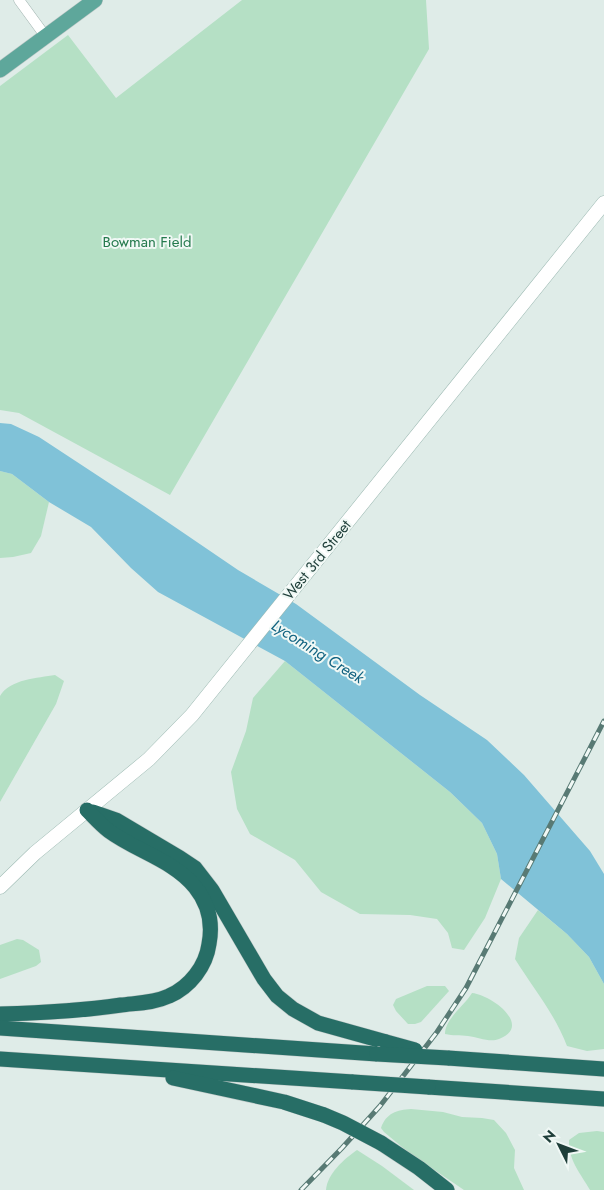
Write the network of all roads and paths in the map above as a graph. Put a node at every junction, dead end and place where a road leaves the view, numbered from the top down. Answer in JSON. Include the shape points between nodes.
{"nodes":[{"id":1,"x":19,"y":0,"type":"edge"},
{"id":2,"x":95,"y":0,"type":"edge"},
{"id":3,"x":46,"y":36,"type":"junction"},
{"id":4,"x":0,"y":70,"type":"edge"},
{"id":5,"x":604,"y":203,"type":"edge"},
{"id":6,"x":87,"y":810,"type":"junction"},
{"id":7,"x":0,"y":887,"type":"edge"},
{"id":8,"x":0,"y":1014,"type":"edge"},
{"id":9,"x":0,"y":1028,"type":"edge"},
{"id":10,"x":382,"y":1048,"type":"junction"},
{"id":11,"x":0,"y":1059,"type":"edge"},
{"id":12,"x":120,"y":1067,"type":"junction"},
{"id":13,"x":604,"y":1069,"type":"edge"},
{"id":14,"x":604,"y":1099,"type":"edge"},
{"id":15,"x":447,"y":1190,"type":"edge"}],
"edges":[{"from":1,"to":3,"type":"street"},
{"from":2,"to":3,"type":"main road"},
{"from":3,"to":4,"type":"main road"},
{"from":5,"to":6,"type":"main road","name":"West 3rd Street","via":[[221,680],[164,745]]},
{"from":6,"to":7,"type":"main road","name":"West 3rd Street"},
{"from":6,"to":8,"type":"highway","via":[[109,831],[181,873],[196,889],[210,920],[207,955],[195,976],[184,987],[155,1001],[66,1012]]},
{"from":6,"to":10,"type":"highway","via":[[116,820],[201,874],[264,979],[293,1009],[318,1023]]},
{"from":9,"to":10,"type":"highway"},
{"from":10,"to":13,"type":"highway","bridge":true,"via":[[448,1058]]},
{"from":11,"to":12,"type":"highway"},
{"from":12,"to":14,"type":"highway","bridge":true},
{"from":12,"to":15,"type":"highway","bridge":true,"via":[[261,1096],[324,1115],[381,1143]]}]}
